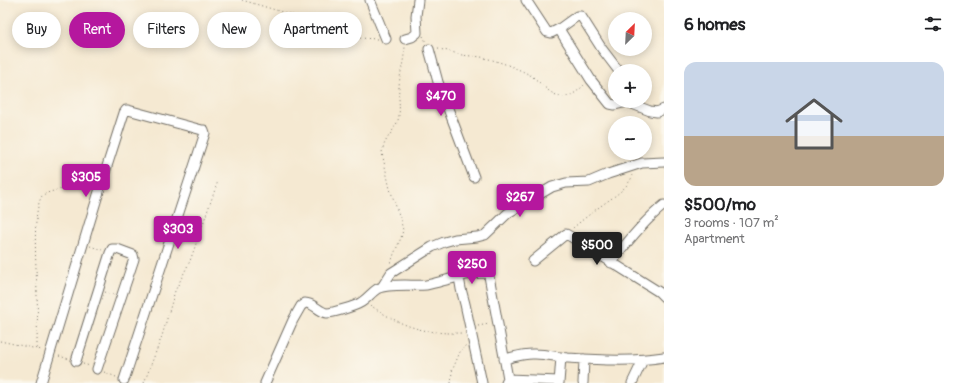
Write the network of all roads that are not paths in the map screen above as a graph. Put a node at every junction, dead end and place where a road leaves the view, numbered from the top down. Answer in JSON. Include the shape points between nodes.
{"nodes":[{"id":1,"x":370,"y":0,"type":"edge"},
{"id":2,"x":418,"y":0,"type":"edge"},
{"id":3,"x":526,"y":0,"type":"edge"},
{"id":4,"x":558,"y":29,"type":"junction"},
{"id":5,"x":386,"y":39,"type":"road end"},
{"id":6,"x":405,"y":39,"type":"road end"},
{"id":7,"x":429,"y":49,"type":"road end"},
{"id":8,"x":613,"y":64,"type":"edge"},
{"id":9,"x":664,"y":109,"type":"edge"},
{"id":10,"x":664,"y":162,"type":"edge"},
{"id":11,"x":474,"y":177,"type":"dead end"},
{"id":12,"x":664,"y":205,"type":"edge"},
{"id":13,"x":533,"y":261,"type":"dead end"},
{"id":14,"x":611,"y":263,"type":"junction"},
{"id":15,"x":459,"y":277,"type":"junction"},
{"id":16,"x":382,"y":287,"type":"junction"},
{"id":17,"x":664,"y":297,"type":"edge"},
{"id":18,"x":561,"y":357,"type":"junction"},
{"id":19,"x":664,"y":357,"type":"edge"},
{"id":20,"x":504,"y":359,"type":"junction"},
{"id":21,"x":584,"y":359,"type":"junction"},
{"id":22,"x":643,"y":360,"type":"junction"},
{"id":23,"x":76,"y":361,"type":"road end"},
{"id":24,"x":97,"y":369,"type":"road end"},
{"id":25,"x":124,"y":380,"type":"road end"},
{"id":26,"x":507,"y":381,"type":"edge"},
{"id":27,"x":530,"y":381,"type":"edge"},
{"id":28,"x":558,"y":382,"type":"edge"},
{"id":29,"x":41,"y":383,"type":"edge"},
{"id":30,"x":265,"y":383,"type":"edge"},
{"id":31,"x":482,"y":383,"type":"edge"},
{"id":32,"x":583,"y":383,"type":"edge"},
{"id":33,"x":632,"y":383,"type":"edge"}],
"edges":[{"from":1,"to":5,"type":"street"},
{"from":2,"to":6,"type":"street","via":[[417,33]]},
{"from":3,"to":4,"type":"street","via":[[547,32],[551,33]]},
{"from":4,"to":8,"type":"street","via":[[581,16]]},
{"from":4,"to":9,"type":"street","via":[[610,104],[627,102],[657,112]]},
{"from":7,"to":11,"type":"street","via":[[438,82]]},
{"from":10,"to":16,"type":"street","via":[[642,163],[589,182],[552,186],[508,213],[484,235],[455,239],[432,246],[391,273]]},
{"from":12,"to":14,"type":"street"},
{"from":13,"to":14,"type":"street","via":[[566,234]]},
{"from":14,"to":17,"type":"street"},
{"from":15,"to":16,"type":"street","via":[[413,286]]},
{"from":15,"to":20,"type":"street","via":[[468,274],[488,274]]},
{"from":15,"to":31,"type":"street"},
{"from":16,"to":30,"type":"street","via":[[352,307],[328,313],[308,303],[301,306]]},
{"from":18,"to":20,"type":"street","via":[[526,354]]},
{"from":18,"to":21,"type":"street"},
{"from":18,"to":28,"type":"street"},
{"from":19,"to":22,"type":"street"},
{"from":20,"to":26,"type":"street"},
{"from":21,"to":22,"type":"street"},
{"from":21,"to":32,"type":"street"},
{"from":22,"to":33,"type":"street"},
{"from":23,"to":24,"type":"street","via":[[110,253],[112,249],[117,248],[134,256],[134,259]]},
{"from":25,"to":29,"type":"street","via":[[205,132],[131,110],[126,110],[100,185]]},
{"from":26,"to":27,"type":"street"},
{"from":27,"to":28,"type":"street"}]}
